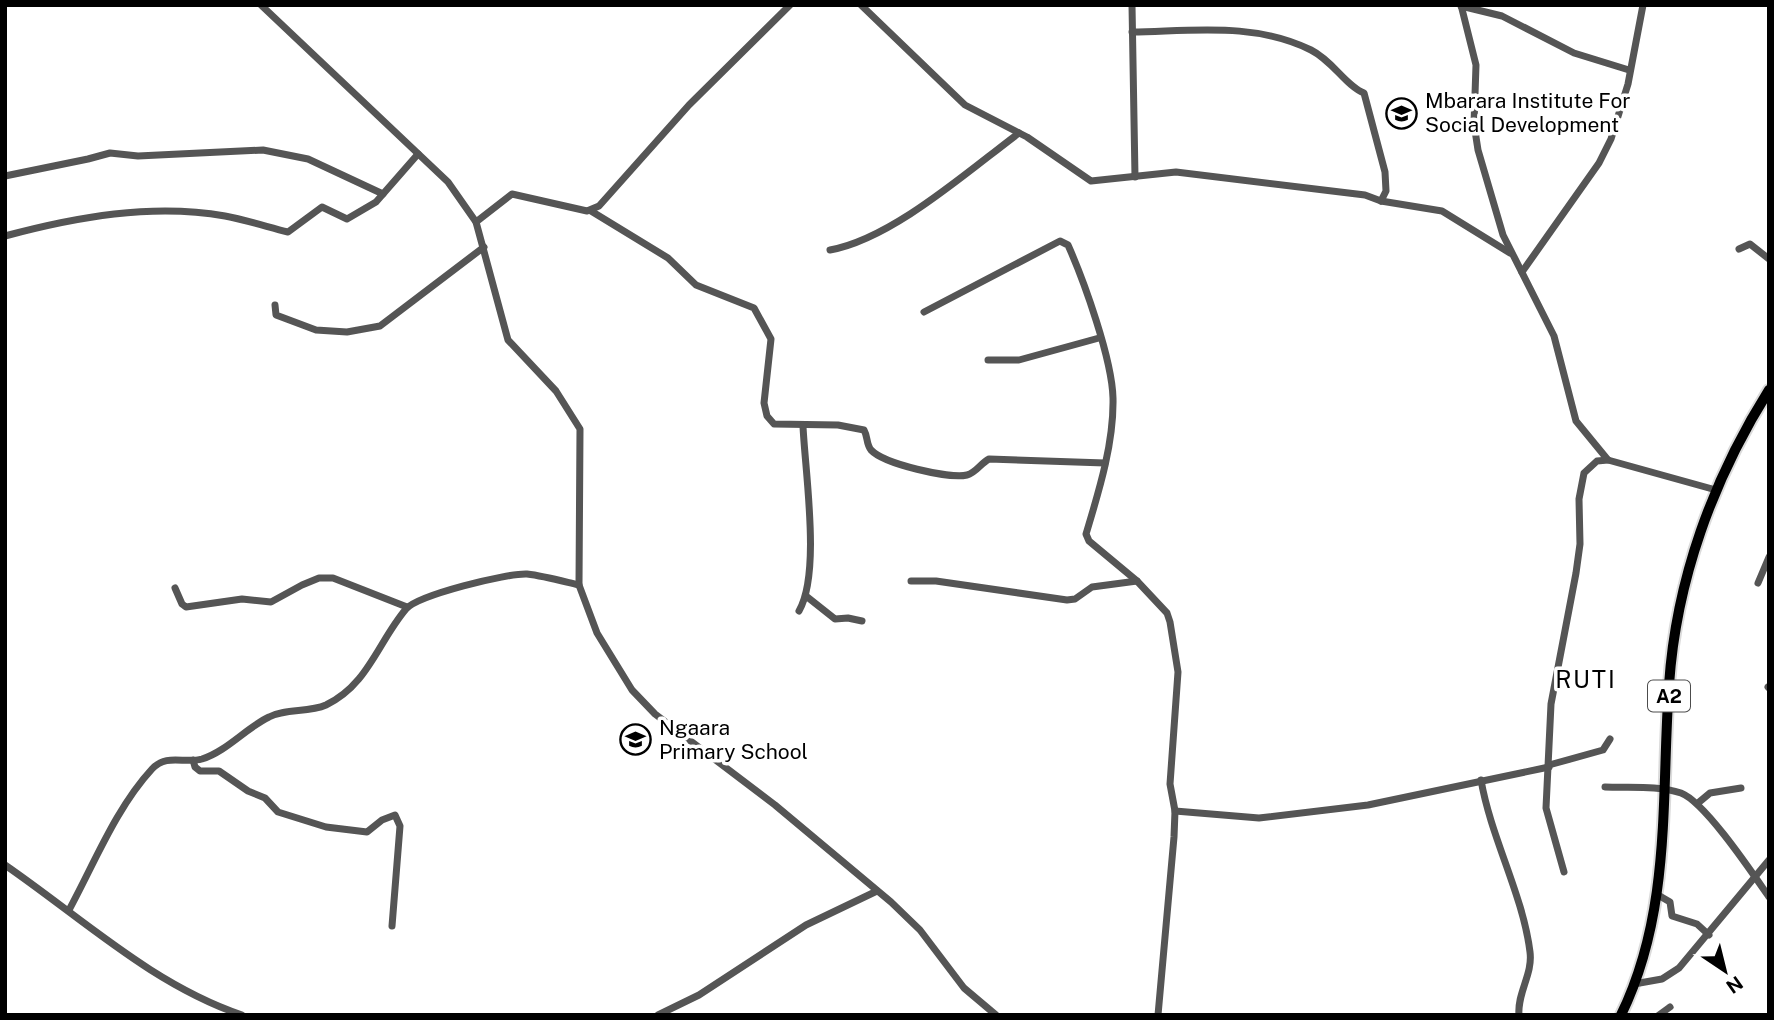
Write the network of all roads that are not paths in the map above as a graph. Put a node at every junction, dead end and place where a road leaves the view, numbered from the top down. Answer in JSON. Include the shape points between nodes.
{"nodes":[{"id":1,"x":261,"y":5,"type":"edge"},
{"id":2,"x":790,"y":5,"type":"edge"},
{"id":3,"x":861,"y":5,"type":"edge"},
{"id":4,"x":1132,"y":5,"type":"edge"},
{"id":5,"x":1643,"y":5,"type":"edge"},
{"id":6,"x":1461,"y":6,"type":"edge"},
{"id":7,"x":1132,"y":32,"type":"junction"},
{"id":8,"x":1629,"y":70,"type":"junction"},
{"id":9,"x":1019,"y":133,"type":"junction"},
{"id":10,"x":418,"y":153,"type":"junction"},
{"id":11,"x":5,"y":176,"type":"edge"},
{"id":12,"x":1135,"y":177,"type":"junction"},
{"id":13,"x":383,"y":194,"type":"junction"},
{"id":14,"x":1381,"y":201,"type":"junction"},
{"id":15,"x":591,"y":211,"type":"junction"},
{"id":16,"x":476,"y":222,"type":"junction"},
{"id":17,"x":5,"y":236,"type":"edge"},
{"id":18,"x":484,"y":247,"type":"junction"},
{"id":19,"x":1739,"y":249,"type":"dead end"},
{"id":20,"x":831,"y":250,"type":"dead end"},
{"id":21,"x":1510,"y":253,"type":"junction"},
{"id":22,"x":1769,"y":259,"type":"edge"},
{"id":23,"x":1522,"y":272,"type":"junction"},
{"id":24,"x":275,"y":305,"type":"dead end"},
{"id":25,"x":924,"y":312,"type":"dead end"},
{"id":26,"x":1099,"y":338,"type":"junction"},
{"id":27,"x":988,"y":360,"type":"dead end"},
{"id":28,"x":1769,"y":390,"type":"edge"},
{"id":29,"x":803,"y":426,"type":"junction"},
{"id":30,"x":1608,"y":460,"type":"junction"},
{"id":31,"x":1105,"y":463,"type":"junction"},
{"id":32,"x":1716,"y":490,"type":"junction"},
{"id":33,"x":1769,"y":557,"type":"edge"},
{"id":34,"x":911,"y":581,"type":"dead end"},
{"id":35,"x":1137,"y":581,"type":"junction"},
{"id":36,"x":1758,"y":583,"type":"dead end"},
{"id":37,"x":579,"y":585,"type":"junction"},
{"id":38,"x":174,"y":588,"type":"dead end"},
{"id":39,"x":806,"y":596,"type":"junction"},
{"id":40,"x":407,"y":607,"type":"junction"},
{"id":41,"x":799,"y":611,"type":"dead end"},
{"id":42,"x":862,"y":621,"type":"dead end"},
{"id":43,"x":1610,"y":739,"type":"dead end"},
{"id":44,"x":193,"y":760,"type":"junction"},
{"id":45,"x":1549,"y":766,"type":"junction"},
{"id":46,"x":1481,"y":780,"type":"junction"},
{"id":47,"x":1605,"y":787,"type":"dead end"},
{"id":48,"x":1741,"y":788,"type":"dead end"},
{"id":49,"x":1667,"y":789,"type":"junction"},
{"id":50,"x":1698,"y":803,"type":"junction"},
{"id":51,"x":1175,"y":811,"type":"junction"},
{"id":52,"x":1769,"y":860,"type":"edge"},
{"id":53,"x":5,"y":865,"type":"edge"},
{"id":54,"x":1564,"y":872,"type":"dead end"},
{"id":55,"x":1755,"y":877,"type":"junction"},
{"id":56,"x":877,"y":891,"type":"junction"},
{"id":57,"x":1658,"y":895,"type":"junction"},
{"id":58,"x":1769,"y":897,"type":"edge"},
{"id":59,"x":69,"y":911,"type":"junction"},
{"id":60,"x":392,"y":926,"type":"dead end"},
{"id":61,"x":1709,"y":935,"type":"junction"},
{"id":62,"x":1634,"y":984,"type":"junction"},
{"id":63,"x":1670,"y":1007,"type":"dead end"},
{"id":64,"x":1625,"y":1013,"type":"edge"},
{"id":65,"x":242,"y":1015,"type":"edge"},
{"id":66,"x":658,"y":1015,"type":"edge"},
{"id":67,"x":996,"y":1015,"type":"edge"},
{"id":68,"x":1158,"y":1015,"type":"edge"},
{"id":69,"x":1519,"y":1015,"type":"edge"},
{"id":70,"x":1659,"y":1015,"type":"edge"}],
"edges":[{"from":1,"to":10,"type":"street"},
{"from":2,"to":15,"type":"street"},
{"from":3,"to":9,"type":"street","via":[[959,100]]},
{"from":4,"to":7,"type":"street"},
{"from":5,"to":8,"type":"street"},
{"from":6,"to":8,"type":"street","via":[[1502,16],[1574,52]]},
{"from":6,"to":21,"type":"street","via":[[1476,65],[1478,150]]},
{"from":7,"to":12,"type":"street"},
{"from":7,"to":14,"type":"street","via":[[1254,30],[1294,42],[1326,59],[1364,93],[1385,172],[1386,191]]},
{"from":8,"to":23,"type":"street","via":[[1620,114],[1599,163]]},
{"from":9,"to":12,"type":"street","via":[[1091,181]]},
{"from":9,"to":20,"type":"street","via":[[898,221],[849,247]]},
{"from":10,"to":13,"type":"street"},
{"from":10,"to":16,"type":"street","via":[[448,182]]},
{"from":11,"to":13,"type":"street","via":[[101,153],[138,156],[263,149],[308,159]]},
{"from":12,"to":14,"type":"street","via":[[1176,172],[1365,195]]},
{"from":13,"to":17,"type":"street","via":[[347,219],[322,207],[288,232],[224,216],[170,213],[110,214]]},
{"from":14,"to":21,"type":"street","via":[[1442,211]]},
{"from":15,"to":16,"type":"street","via":[[512,194]]},
{"from":15,"to":29,"type":"street","via":[[668,258],[696,285],[754,308],[771,339],[765,382],[767,416],[778,426]]},
{"from":16,"to":18,"type":"street"},
{"from":18,"to":24,"type":"street","via":[[380,326],[347,332],[316,330],[276,316]]},
{"from":18,"to":37,"type":"street","via":[[509,340],[556,390],[580,429]]},
{"from":19,"to":22,"type":"street","via":[[1750,244]]},
{"from":21,"to":23,"type":"street"},
{"from":23,"to":30,"type":"street","via":[[1555,336],[1576,421]]},
{"from":25,"to":26,"type":"street","via":[[1064,241]]},
{"from":26,"to":27,"type":"street","via":[[1019,360]]},
{"from":26,"to":31,"type":"street","via":[[1113,401]]},
{"from":28,"to":32,"type":"main road","number":"A2"},
{"from":29,"to":31,"type":"street","via":[[864,430],[867,444],[877,455],[947,475],[970,474],[989,459]]},
{"from":29,"to":39,"type":"street","via":[[809,499]]},
{"from":30,"to":32,"type":"street"},
{"from":30,"to":45,"type":"street","via":[[1597,461],[1584,473],[1579,499],[1580,544],[1551,705]]},
{"from":31,"to":35,"type":"street","via":[[1087,537]]},
{"from":32,"to":49,"type":"main road","number":"A2","via":[[1687,577],[1675,632]]},
{"from":33,"to":36,"type":"street"},
{"from":34,"to":35,"type":"street","via":[[936,580],[1067,600],[1092,587]]},
{"from":35,"to":51,"type":"street","via":[[1167,613],[1175,642],[1178,672],[1170,784]]},
{"from":37,"to":40,"type":"street","via":[[513,575],[477,582]]},
{"from":37,"to":56,"type":"street","via":[[597,633],[643,704],[775,805]]},
{"from":38,"to":40,"type":"street","via":[[186,607],[242,599],[271,602],[319,578],[333,578]]},
{"from":39,"to":41,"type":"street"},
{"from":39,"to":42,"type":"street","via":[[835,619]]},
{"from":40,"to":44,"type":"street","via":[[355,686],[324,706],[270,716],[204,758]]},
{"from":43,"to":45,"type":"street","via":[[1603,750]]},
{"from":44,"to":59,"type":"street","via":[[173,759],[153,767],[122,812]]},
{"from":44,"to":60,"type":"street","via":[[200,771],[219,771],[278,812],[326,827],[367,832],[395,815],[400,825]]},
{"from":45,"to":46,"type":"street"},
{"from":45,"to":54,"type":"street","via":[[1546,808]]},
{"from":46,"to":51,"type":"street","via":[[1368,804],[1259,818]]},
{"from":46,"to":69,"type":"street","via":[[1530,947]]},
{"from":47,"to":49,"type":"street"},
{"from":48,"to":50,"type":"street","via":[[1710,793]]},
{"from":49,"to":50,"type":"street"},
{"from":49,"to":57,"type":"main road","number":"A2"},
{"from":50,"to":55,"type":"street"},
{"from":51,"to":68,"type":"street"},
{"from":52,"to":55,"type":"street"},
{"from":53,"to":59,"type":"street"},
{"from":55,"to":58,"type":"street"},
{"from":55,"to":61,"type":"street"},
{"from":56,"to":66,"type":"street","via":[[806,925],[699,995]]},
{"from":56,"to":67,"type":"street","via":[[920,930],[964,988]]},
{"from":57,"to":61,"type":"street","via":[[1670,902],[1672,916],[1697,924]]},
{"from":57,"to":62,"type":"main road","number":"A2"},
{"from":59,"to":65,"type":"street","via":[[114,947],[215,1006]]},
{"from":61,"to":62,"type":"street","via":[[1671,974]]},
{"from":62,"to":64,"type":"main road","number":"A2"},
{"from":63,"to":70,"type":"street"}]}
